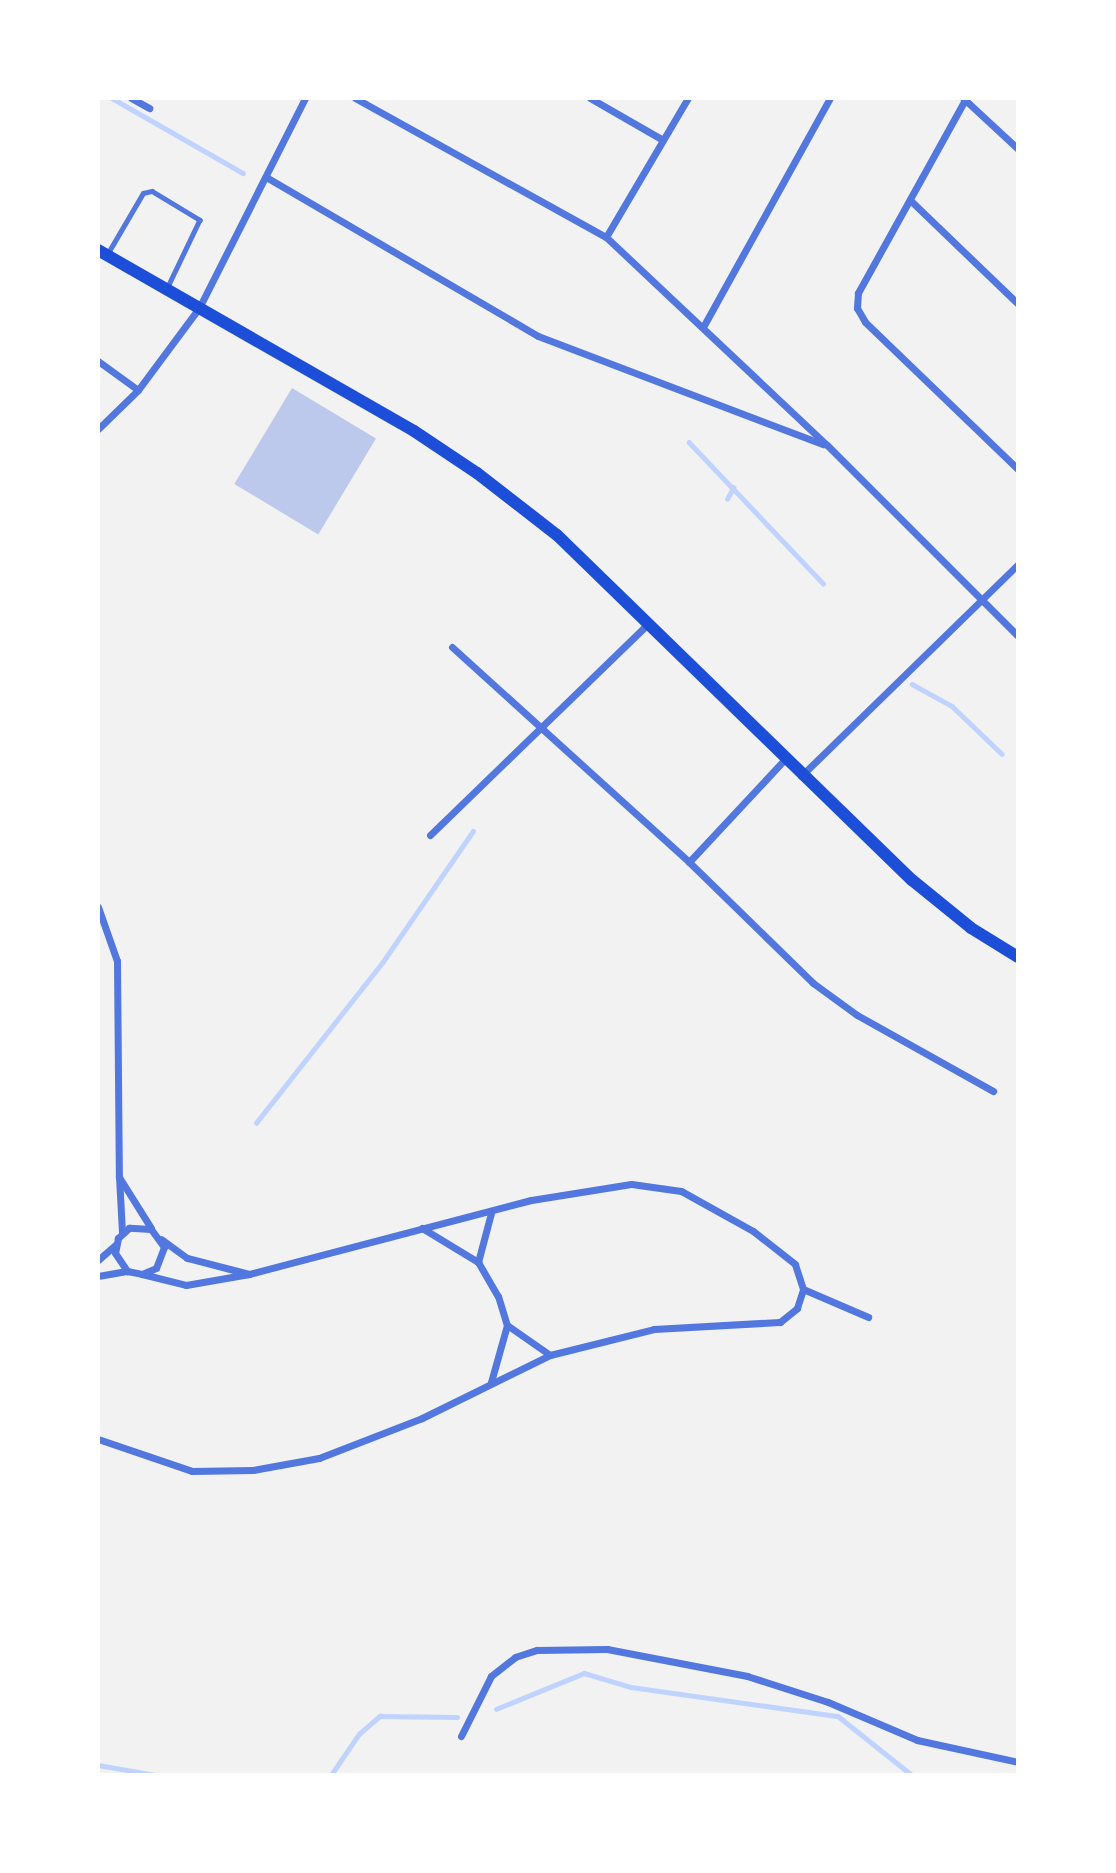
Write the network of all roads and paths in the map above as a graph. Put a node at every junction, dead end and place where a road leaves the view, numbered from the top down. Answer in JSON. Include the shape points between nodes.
{"nodes":[{"id":1,"x":131,"y":98,"type":"edge"},
{"id":2,"x":305,"y":98,"type":"edge"},
{"id":3,"x":355,"y":98,"type":"edge"},
{"id":4,"x":590,"y":98,"type":"edge"},
{"id":5,"x":688,"y":98,"type":"edge"},
{"id":6,"x":830,"y":98,"type":"edge"},
{"id":7,"x":965,"y":98,"type":"edge"},
{"id":8,"x":149,"y":108,"type":"dead end"},
{"id":9,"x":663,"y":140,"type":"junction"},
{"id":10,"x":1018,"y":149,"type":"edge"},
{"id":11,"x":266,"y":177,"type":"junction"},
{"id":12,"x":910,"y":200,"type":"junction"},
{"id":13,"x":606,"y":237,"type":"junction"},
{"id":14,"x":102,"y":253,"type":"edge"},
{"id":15,"x":166,"y":289,"type":"junction"},
{"id":16,"x":1018,"y":304,"type":"edge"},
{"id":17,"x":199,"y":308,"type":"junction"},
{"id":18,"x":703,"y":327,"type":"junction"},
{"id":19,"x":98,"y":361,"type":"edge"},
{"id":20,"x":138,"y":390,"type":"junction"},
{"id":21,"x":98,"y":429,"type":"edge"},
{"id":22,"x":827,"y":445,"type":"junction"},
{"id":23,"x":1018,"y":469,"type":"edge"},
{"id":24,"x":1018,"y":564,"type":"edge"},
{"id":25,"x":982,"y":601,"type":"junction"},
{"id":26,"x":648,"y":624,"type":"junction"},
{"id":27,"x":1018,"y":636,"type":"edge"},
{"id":28,"x":452,"y":647,"type":"dead end"},
{"id":29,"x":541,"y":730,"type":"junction"},
{"id":30,"x":785,"y":759,"type":"junction"},
{"id":31,"x":801,"y":776,"type":"junction"},
{"id":32,"x":430,"y":835,"type":"dead end"},
{"id":33,"x":689,"y":862,"type":"junction"},
{"id":34,"x":98,"y":907,"type":"edge"},
{"id":35,"x":1018,"y":957,"type":"edge"},
{"id":36,"x":993,"y":1091,"type":"dead end"},
{"id":37,"x":118,"y":1177,"type":"junction"},
{"id":38,"x":491,"y":1213,"type":"junction"},
{"id":39,"x":421,"y":1227,"type":"junction"},
{"id":40,"x":151,"y":1229,"type":"junction"},
{"id":41,"x":122,"y":1232,"type":"junction"},
{"id":42,"x":161,"y":1239,"type":"junction"},
{"id":43,"x":115,"y":1245,"type":"junction"},
{"id":44,"x":98,"y":1260,"type":"edge"},
{"id":45,"x":478,"y":1262,"type":"junction"},
{"id":46,"x":127,"y":1271,"type":"junction"},
{"id":47,"x":142,"y":1274,"type":"junction"},
{"id":48,"x":249,"y":1274,"type":"junction"},
{"id":49,"x":98,"y":1276,"type":"edge"},
{"id":50,"x":803,"y":1289,"type":"junction"},
{"id":51,"x":868,"y":1317,"type":"dead end"},
{"id":52,"x":507,"y":1325,"type":"junction"},
{"id":53,"x":550,"y":1355,"type":"junction"},
{"id":54,"x":491,"y":1382,"type":"junction"},
{"id":55,"x":98,"y":1439,"type":"edge"},
{"id":56,"x":461,"y":1736,"type":"dead end"},
{"id":57,"x":1018,"y":1762,"type":"edge"}],
"edges":[{"from":1,"to":8,"type":"street"},
{"from":2,"to":11,"type":"street"},
{"from":3,"to":13,"type":"street"},
{"from":4,"to":9,"type":"street"},
{"from":5,"to":9,"type":"street"},
{"from":6,"to":18,"type":"street"},
{"from":7,"to":10,"type":"street"},
{"from":7,"to":12,"type":"street"},
{"from":9,"to":13,"type":"street"},
{"from":11,"to":17,"type":"street"},
{"from":11,"to":22,"type":"street","via":[[538,335]]},
{"from":12,"to":16,"type":"street"},
{"from":12,"to":23,"type":"street","via":[[858,293],[857,308],[865,323]]},
{"from":13,"to":18,"type":"street"},
{"from":14,"to":15,"type":"main road"},
{"from":14,"to":15,"type":"lane","via":[[143,193],[152,191],[201,225]]},
{"from":15,"to":17,"type":"main road"},
{"from":17,"to":20,"type":"street"},
{"from":17,"to":26,"type":"main road","via":[[414,431],[477,474],[557,535]]},
{"from":18,"to":22,"type":"street"},
{"from":19,"to":20,"type":"street"},
{"from":20,"to":21,"type":"street"},
{"from":22,"to":25,"type":"street"},
{"from":24,"to":25,"type":"street"},
{"from":25,"to":27,"type":"street"},
{"from":25,"to":31,"type":"street"},
{"from":26,"to":29,"type":"street"},
{"from":26,"to":30,"type":"main road"},
{"from":28,"to":29,"type":"street"},
{"from":29,"to":32,"type":"street"},
{"from":29,"to":33,"type":"street"},
{"from":30,"to":31,"type":"main road"},
{"from":30,"to":33,"type":"street"},
{"from":31,"to":35,"type":"main road","via":[[943,908]]},
{"from":33,"to":36,"type":"street","via":[[836,1001]]},
{"from":34,"to":37,"type":"street","via":[[117,961]]},
{"from":37,"to":40,"type":"street"},
{"from":37,"to":41,"type":"street"},
{"from":38,"to":39,"type":"street"},
{"from":38,"to":45,"type":"street","via":[[478,1247]]},
{"from":38,"to":50,"type":"street","via":[[531,1200],[631,1184],[681,1191],[779,1249],[795,1264]]},
{"from":39,"to":45,"type":"street"},
{"from":39,"to":48,"type":"street"},
{"from":40,"to":41,"type":"street","via":[[136,1226]]},
{"from":40,"to":42,"type":"street"},
{"from":41,"to":43,"type":"street"},
{"from":42,"to":47,"type":"street","via":[[161,1262]]},
{"from":42,"to":48,"type":"street","via":[[187,1258]]},
{"from":43,"to":44,"type":"street"},
{"from":43,"to":46,"type":"street","via":[[117,1260]]},
{"from":45,"to":52,"type":"street","via":[[498,1296]]},
{"from":46,"to":47,"type":"street"},
{"from":46,"to":49,"type":"street"},
{"from":47,"to":48,"type":"street","via":[[186,1285]]},
{"from":50,"to":51,"type":"street"},
{"from":50,"to":53,"type":"street","via":[[792,1314],[772,1325],[653,1329]]},
{"from":52,"to":53,"type":"street"},
{"from":52,"to":54,"type":"street"},
{"from":53,"to":54,"type":"street"},
{"from":54,"to":55,"type":"street","via":[[352,1449],[253,1471],[192,1471]]},
{"from":56,"to":57,"type":"street","via":[[491,1676],[515,1657],[537,1650],[607,1649],[747,1676],[828,1702],[917,1740]]}]}
